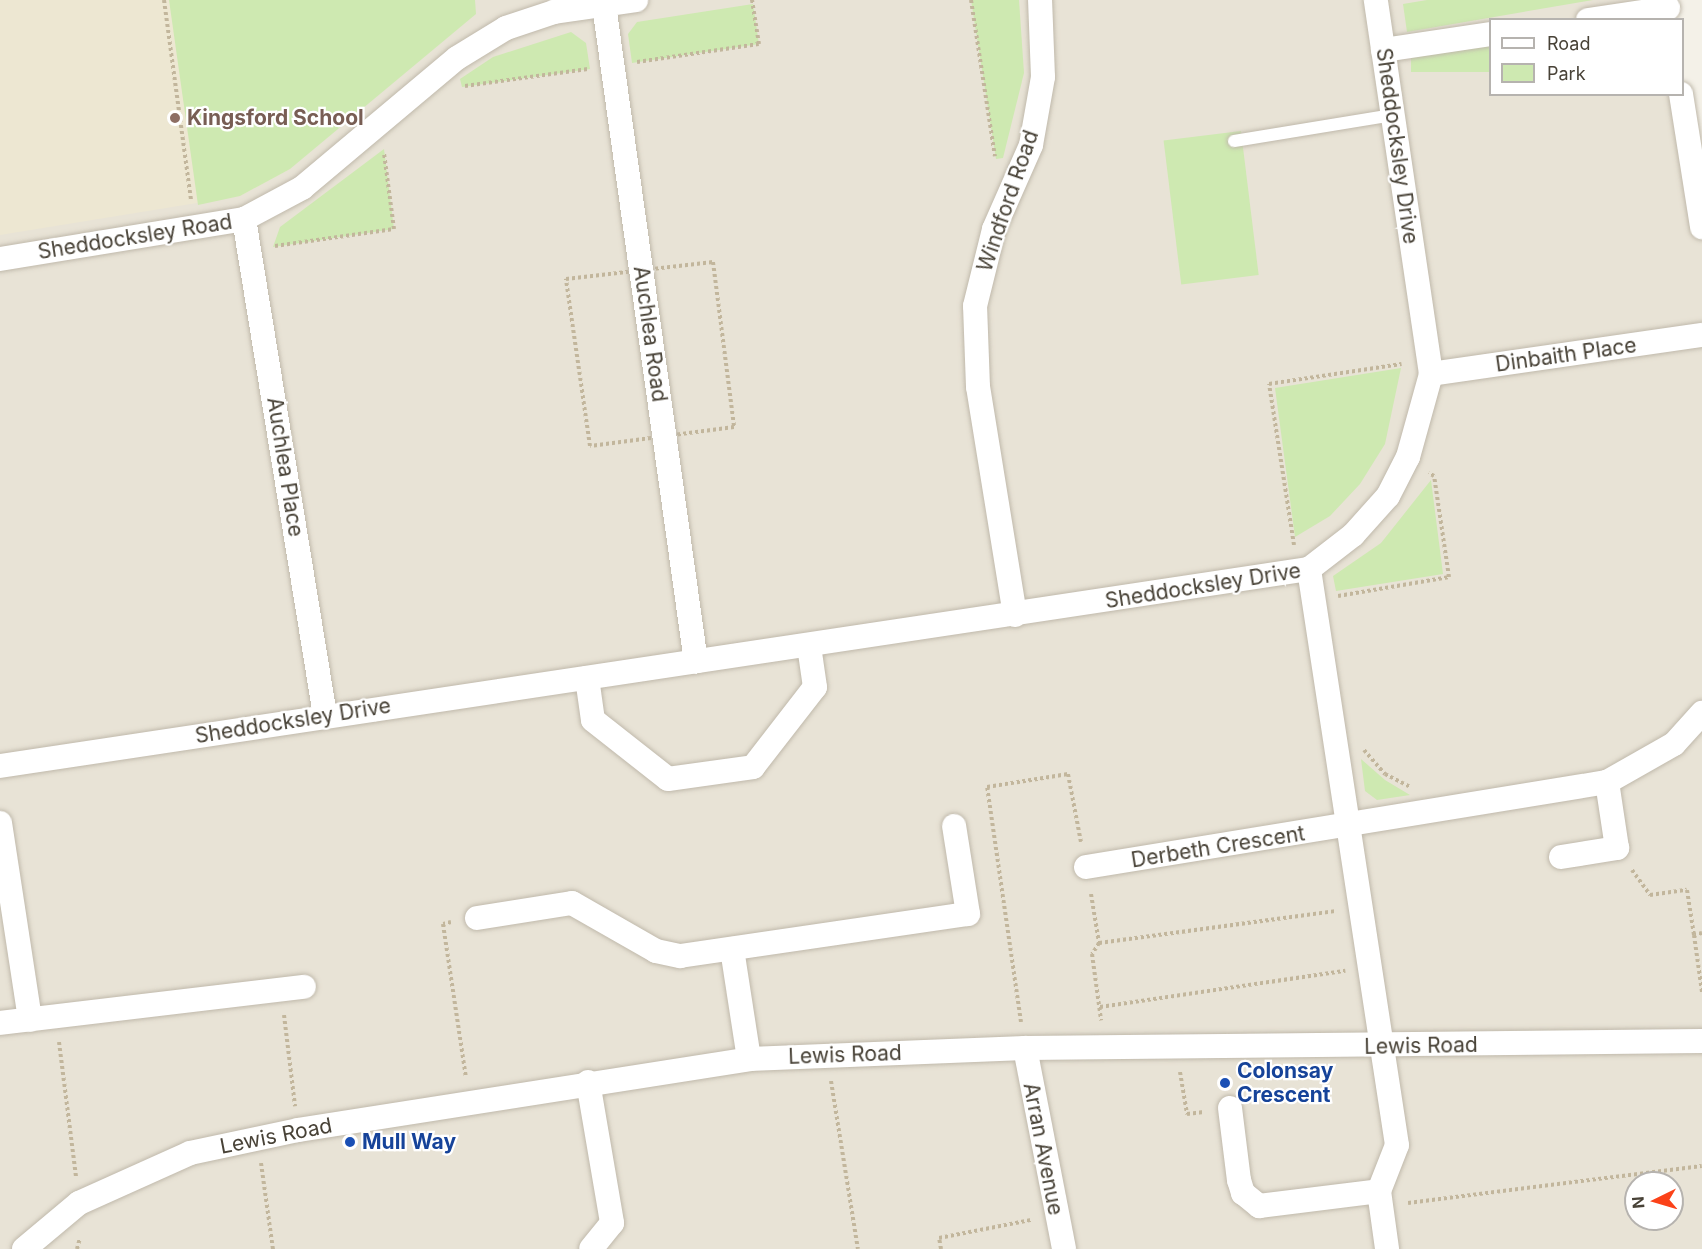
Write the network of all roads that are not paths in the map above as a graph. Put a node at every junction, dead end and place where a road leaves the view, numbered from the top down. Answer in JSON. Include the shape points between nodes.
{"nodes":[{"id":1,"x":636,"y":0,"type":"edge"},
{"id":2,"x":1040,"y":0,"type":"edge"},
{"id":3,"x":1376,"y":0,"type":"edge"},
{"id":4,"x":604,"y":5,"type":"junction"},
{"id":5,"x":1668,"y":9,"type":"edge"},
{"id":6,"x":1603,"y":18,"type":"edge"},
{"id":7,"x":1489,"y":34,"type":"edge"},
{"id":8,"x":1383,"y":50,"type":"junction"},
{"id":9,"x":1681,"y":96,"type":"edge"},
{"id":10,"x":1393,"y":115,"type":"junction"},
{"id":11,"x":1234,"y":141,"type":"dead end"},
{"id":12,"x":244,"y":219,"type":"junction"},
{"id":13,"x":1702,"y":226,"type":"edge"},
{"id":14,"x":0,"y":259,"type":"edge"},
{"id":15,"x":1702,"y":335,"type":"edge"},
{"id":16,"x":1431,"y":374,"type":"junction"},
{"id":17,"x":1310,"y":570,"type":"junction"},
{"id":18,"x":1015,"y":615,"type":"junction"},
{"id":19,"x":809,"y":646,"type":"junction"},
{"id":20,"x":696,"y":662,"type":"junction"},
{"id":21,"x":587,"y":678,"type":"junction"},
{"id":22,"x":1702,"y":713,"type":"edge"},
{"id":23,"x":326,"y":716,"type":"junction"},
{"id":24,"x":0,"y":766,"type":"edge"},
{"id":25,"x":1607,"y":782,"type":"junction"},
{"id":26,"x":0,"y":823,"type":"edge"},
{"id":27,"x":954,"y":826,"type":"dead end"},
{"id":28,"x":1350,"y":827,"type":"junction"},
{"id":29,"x":1561,"y":857,"type":"dead end"},
{"id":30,"x":1086,"y":867,"type":"road end"},
{"id":31,"x":477,"y":918,"type":"road end"},
{"id":32,"x":732,"y":949,"type":"junction"},
{"id":33,"x":304,"y":987,"type":"dead end"},
{"id":34,"x":30,"y":1020,"type":"junction"},
{"id":35,"x":0,"y":1023,"type":"edge"},
{"id":36,"x":1383,"y":1047,"type":"junction"},
{"id":37,"x":1701,"y":1047,"type":"edge"},
{"id":38,"x":1025,"y":1048,"type":"junction"},
{"id":39,"x":749,"y":1059,"type":"junction"},
{"id":40,"x":588,"y":1082,"type":"junction"},
{"id":41,"x":1230,"y":1108,"type":"road end"},
{"id":42,"x":1381,"y":1199,"type":"junction"},
{"id":43,"x":24,"y":1249,"type":"edge"},
{"id":44,"x":591,"y":1249,"type":"edge"},
{"id":45,"x":1064,"y":1249,"type":"edge"},
{"id":46,"x":1387,"y":1249,"type":"edge"}],
"edges":[{"from":1,"to":4,"type":"street","name":"Sheddocksley Road"},
{"from":2,"to":18,"type":"street","name":"Windford Road","via":[[1043,76],[1030,145],[1003,207],[975,306],[978,387]]},
{"from":3,"to":8,"type":"street","name":"Sheddocksley Drive"},
{"from":4,"to":12,"type":"street","name":"Sheddocksley Road","via":[[554,12],[506,28],[457,58],[381,126],[302,188]]},
{"from":4,"to":20,"type":"street","name":"Auchlea Road"},
{"from":5,"to":6,"type":"street"},
{"from":7,"to":8,"type":"street"},
{"from":8,"to":10,"type":"street","name":"Sheddocksley Drive"},
{"from":9,"to":13,"type":"street"},
{"from":10,"to":11,"type":"lane"},
{"from":10,"to":16,"type":"street","name":"Sheddocksley Drive"},
{"from":12,"to":14,"type":"street","name":"Sheddocksley Road"},
{"from":12,"to":23,"type":"street","name":"Auchlea Place"},
{"from":15,"to":16,"type":"street","name":"Dinbaith Place"},
{"from":16,"to":17,"type":"street","name":"Sheddocksley Drive","via":[[1408,457],[1381,504]]},
{"from":17,"to":18,"type":"street","name":"Sheddocksley Drive"},
{"from":17,"to":28,"type":"street"},
{"from":18,"to":19,"type":"street","name":"Sheddocksley Drive"},
{"from":19,"to":20,"type":"street","name":"Sheddocksley Drive"},
{"from":19,"to":21,"type":"street","via":[[815,687],[753,767],[668,779],[593,720]]},
{"from":20,"to":21,"type":"street","name":"Sheddocksley Drive"},
{"from":21,"to":23,"type":"street","name":"Sheddocksley Drive"},
{"from":22,"to":25,"type":"street","name":"Derbeth Crescent","via":[[1674,744]]},
{"from":23,"to":24,"type":"street","name":"Sheddocksley Drive"},
{"from":25,"to":28,"type":"street","name":"Derbeth Crescent"},
{"from":25,"to":29,"type":"street","via":[[1617,848]]},
{"from":26,"to":34,"type":"street"},
{"from":27,"to":32,"type":"street","via":[[968,914]]},
{"from":28,"to":30,"type":"street","name":"Derbeth Crescent"},
{"from":28,"to":36,"type":"street"},
{"from":31,"to":32,"type":"street","via":[[572,903],[656,951],[680,956]]},
{"from":32,"to":39,"type":"street"},
{"from":33,"to":34,"type":"street"},
{"from":34,"to":35,"type":"street"},
{"from":36,"to":37,"type":"street","name":"Lewis Road"},
{"from":36,"to":38,"type":"street","name":"Lewis Road","via":[[1176,1051]]},
{"from":36,"to":42,"type":"street","via":[[1397,1145]]},
{"from":38,"to":39,"type":"street","name":"Lewis Road"},
{"from":38,"to":45,"type":"street","name":"Arran Avenue"},
{"from":39,"to":40,"type":"street","name":"Lewis Road"},
{"from":40,"to":43,"type":"street","name":"Lewis Road","via":[[298,1130],[190,1153],[79,1203]]},
{"from":40,"to":44,"type":"street","via":[[612,1223]]},
{"from":41,"to":42,"type":"street","via":[[1239,1180],[1243,1193],[1259,1206]]},
{"from":42,"to":46,"type":"street"}]}
